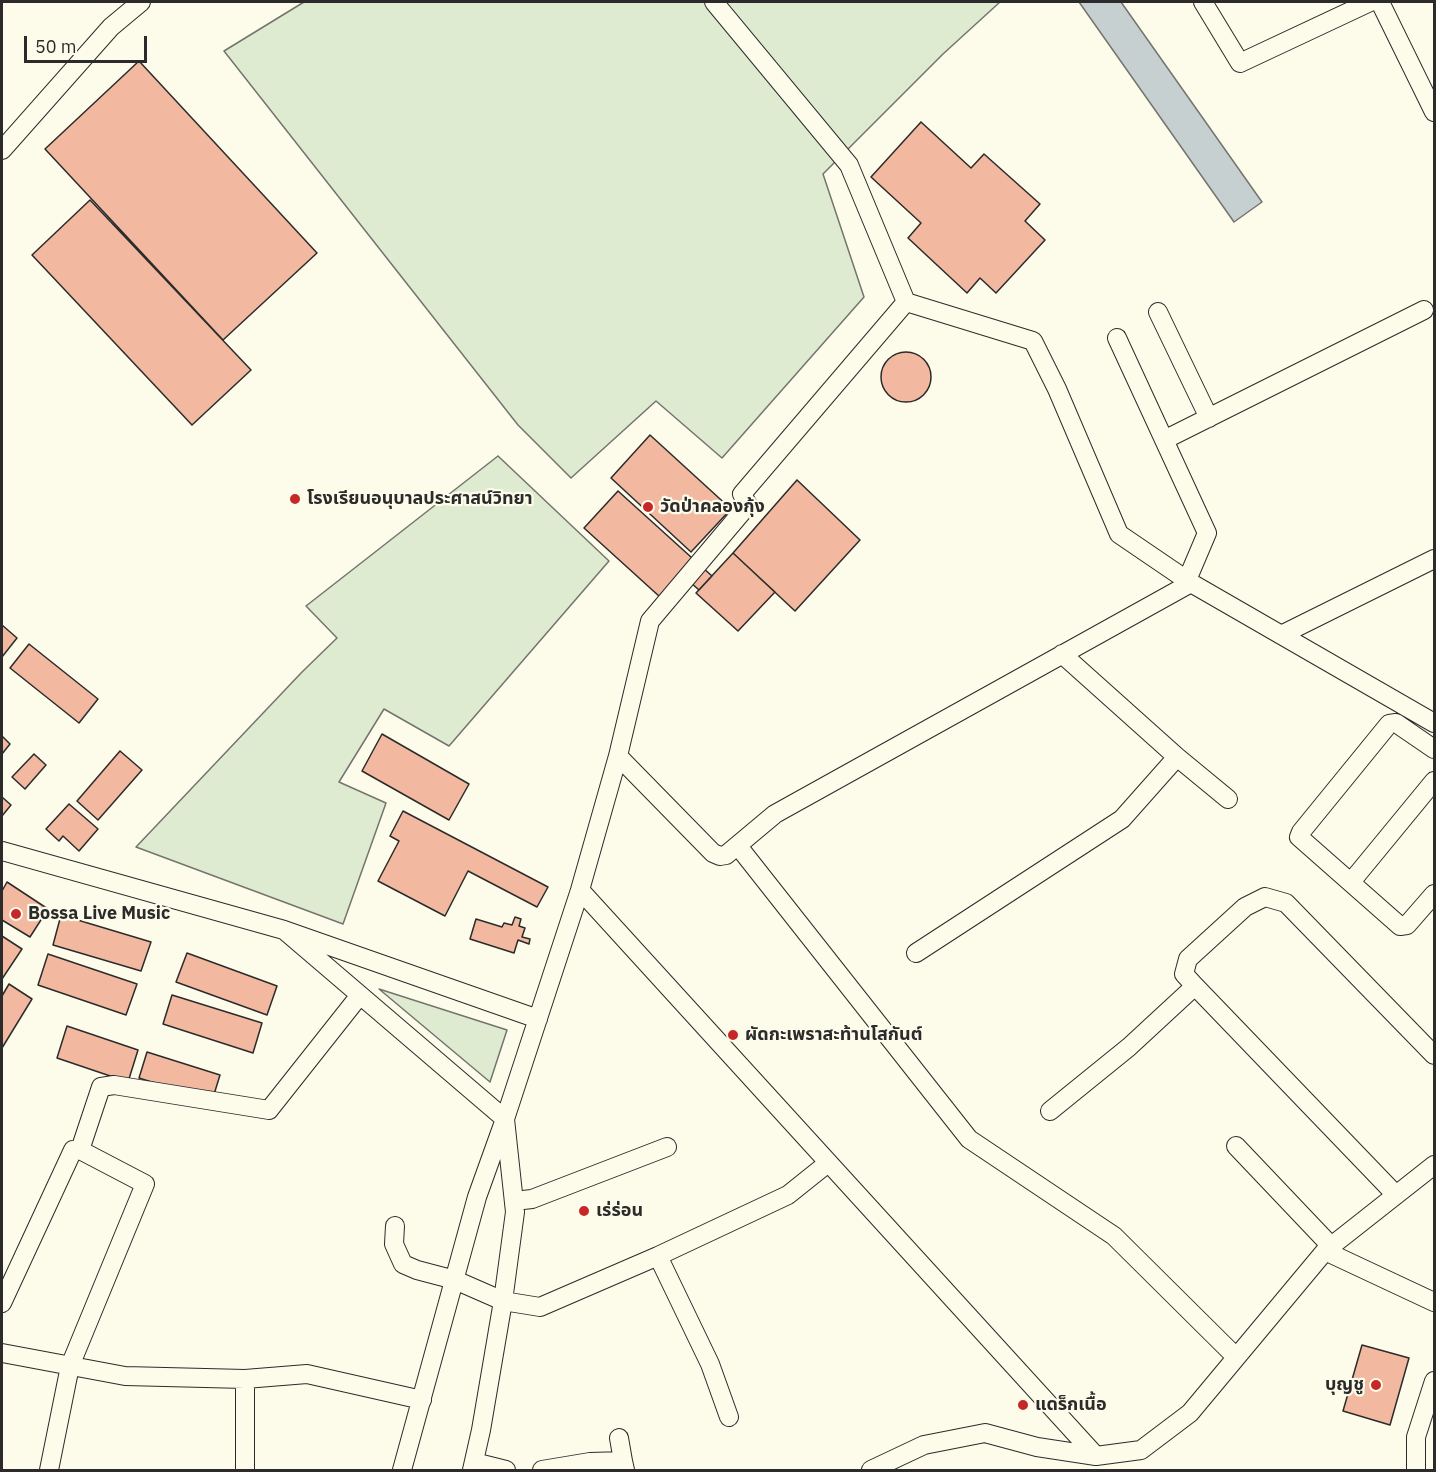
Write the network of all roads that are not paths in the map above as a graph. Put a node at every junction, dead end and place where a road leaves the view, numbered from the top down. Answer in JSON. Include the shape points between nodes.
{"nodes":[{"id":1,"x":141,"y":2,"type":"edge"},
{"id":2,"x":714,"y":2,"type":"edge"},
{"id":3,"x":1203,"y":2,"type":"edge"},
{"id":4,"x":1370,"y":2,"type":"edge"},
{"id":5,"x":1380,"y":2,"type":"edge"},
{"id":6,"x":1434,"y":112,"type":"edge"},
{"id":7,"x":2,"y":150,"type":"edge"},
{"id":8,"x":906,"y":303,"type":"junction"},
{"id":9,"x":1424,"y":310,"type":"dead end"},
{"id":10,"x":1158,"y":312,"type":"dead end"},
{"id":11,"x":1117,"y":338,"type":"dead end"},
{"id":12,"x":1209,"y":418,"type":"junction"},
{"id":13,"x":1164,"y":440,"type":"junction"},
{"id":14,"x":1434,"y":559,"type":"edge"},
{"id":15,"x":1189,"y":581,"type":"junction"},
{"id":16,"x":1281,"y":634,"type":"junction"},
{"id":17,"x":1062,"y":654,"type":"junction"},
{"id":18,"x":1434,"y":723,"type":"edge"},
{"id":19,"x":1434,"y":749,"type":"edge"},
{"id":20,"x":618,"y":756,"type":"junction"},
{"id":21,"x":1177,"y":757,"type":"junction"},
{"id":22,"x":1434,"y":781,"type":"edge"},
{"id":23,"x":1228,"y":799,"type":"dead end"},
{"id":24,"x":738,"y":846,"type":"junction"},
{"id":25,"x":2,"y":851,"type":"edge"},
{"id":26,"x":1351,"y":882,"type":"junction"},
{"id":27,"x":580,"y":890,"type":"junction"},
{"id":28,"x":1434,"y":894,"type":"edge"},
{"id":29,"x":284,"y":930,"type":"junction"},
{"id":30,"x":915,"y":953,"type":"dead end"},
{"id":31,"x":1195,"y":986,"type":"junction"},
{"id":32,"x":360,"y":995,"type":"junction"},
{"id":33,"x":538,"y":1019,"type":"junction"},
{"id":34,"x":1434,"y":1054,"type":"edge"},
{"id":35,"x":1050,"y":1110,"type":"dead end"},
{"id":36,"x":505,"y":1119,"type":"junction"},
{"id":37,"x":1236,"y":1146,"type":"dead end"},
{"id":38,"x":667,"y":1148,"type":"dead end"},
{"id":39,"x":80,"y":1150,"type":"junction"},
{"id":40,"x":828,"y":1162,"type":"junction"},
{"id":41,"x":1434,"y":1165,"type":"edge"},
{"id":42,"x":1396,"y":1195,"type":"junction"},
{"id":43,"x":514,"y":1201,"type":"junction"},
{"id":44,"x":394,"y":1226,"type":"dead end"},
{"id":45,"x":1328,"y":1248,"type":"junction"},
{"id":46,"x":658,"y":1256,"type":"junction"},
{"id":47,"x":455,"y":1280,"type":"junction"},
{"id":48,"x":503,"y":1301,"type":"junction"},
{"id":49,"x":1434,"y":1302,"type":"edge"},
{"id":50,"x":2,"y":1304,"type":"edge"},
{"id":51,"x":2,"y":1353,"type":"edge"},
{"id":52,"x":1236,"y":1357,"type":"junction"},
{"id":53,"x":70,"y":1366,"type":"junction"},
{"id":54,"x":245,"y":1379,"type":"junction"},
{"id":55,"x":1434,"y":1381,"type":"edge"},
{"id":56,"x":422,"y":1400,"type":"junction"},
{"id":57,"x":729,"y":1417,"type":"dead end"},
{"id":58,"x":619,"y":1438,"type":"dead end"},
{"id":59,"x":1096,"y":1456,"type":"junction"},
{"id":60,"x":473,"y":1466,"type":"edge"},
{"id":61,"x":624,"y":1466,"type":"edge"},
{"id":62,"x":48,"y":1470,"type":"edge"},
{"id":63,"x":245,"y":1470,"type":"edge"},
{"id":64,"x":402,"y":1470,"type":"edge"},
{"id":65,"x":506,"y":1470,"type":"edge"},
{"id":66,"x":542,"y":1470,"type":"edge"},
{"id":67,"x":871,"y":1470,"type":"edge"},
{"id":68,"x":1416,"y":1470,"type":"edge"}],
"edges":[{"from":1,"to":7,"type":"street","via":[[111,27]]},
{"from":2,"to":8,"type":"street","via":[[849,165]]},
{"from":3,"to":4,"type":"street","via":[[1240,63]]},
{"from":5,"to":6,"type":"street"},
{"from":8,"to":15,"type":"street","via":[[1033,342],[1119,534]]},
{"from":8,"to":20,"type":"street","via":[[742,494],[748,506],[650,621]]},
{"from":9,"to":12,"type":"street"},
{"from":10,"to":12,"type":"street"},
{"from":11,"to":13,"type":"street"},
{"from":12,"to":13,"type":"street"},
{"from":13,"to":15,"type":"street","via":[[1207,533]]},
{"from":14,"to":16,"type":"street"},
{"from":15,"to":16,"type":"street"},
{"from":15,"to":17,"type":"street"},
{"from":16,"to":18,"type":"street"},
{"from":17,"to":21,"type":"street"},
{"from":17,"to":24,"type":"street","via":[[775,814]]},
{"from":19,"to":26,"type":"street","via":[[1396,723],[1389,724],[1301,832],[1300,838]]},
{"from":20,"to":24,"type":"street","via":[[713,853],[726,855]]},
{"from":20,"to":27,"type":"street"},
{"from":21,"to":23,"type":"street"},
{"from":21,"to":30,"type":"street","via":[[1122,819]]},
{"from":22,"to":26,"type":"street"},
{"from":24,"to":52,"type":"street","via":[[969,1139],[1114,1236]]},
{"from":25,"to":29,"type":"street"},
{"from":26,"to":28,"type":"street","via":[[1400,926],[1407,926]]},
{"from":27,"to":33,"type":"street"},
{"from":27,"to":40,"type":"street"},
{"from":29,"to":32,"type":"street"},
{"from":29,"to":33,"type":"street"},
{"from":31,"to":34,"type":"street","via":[[1184,974],[1188,959],[1245,907],[1265,897],[1286,903]]},
{"from":31,"to":35,"type":"street","via":[[1130,1047]]},
{"from":31,"to":42,"type":"street"},
{"from":32,"to":36,"type":"street"},
{"from":32,"to":39,"type":"street","via":[[269,1110],[114,1085],[101,1087]]},
{"from":33,"to":36,"type":"street"},
{"from":36,"to":43,"type":"street"},
{"from":36,"to":47,"type":"street","via":[[477,1197]]},
{"from":37,"to":45,"type":"street"},
{"from":38,"to":43,"type":"street","via":[[532,1199]]},
{"from":39,"to":50,"type":"street","via":[[73,1150]]},
{"from":39,"to":53,"type":"street","via":[[145,1184]]},
{"from":40,"to":46,"type":"street","via":[[788,1195]]},
{"from":40,"to":59,"type":"street"},
{"from":41,"to":42,"type":"street"},
{"from":42,"to":45,"type":"street"},
{"from":43,"to":48,"type":"street","via":[[516,1212]]},
{"from":44,"to":47,"type":"street","via":[[394,1244],[403,1264]]},
{"from":45,"to":49,"type":"street"},
{"from":45,"to":52,"type":"street"},
{"from":46,"to":48,"type":"street","via":[[540,1307]]},
{"from":46,"to":57,"type":"street","via":[[710,1364]]},
{"from":47,"to":48,"type":"street"},
{"from":47,"to":56,"type":"street"},
{"from":48,"to":60,"type":"street"},
{"from":51,"to":53,"type":"street"},
{"from":52,"to":59,"type":"street","via":[[1190,1413],[1141,1450]]},
{"from":53,"to":54,"type":"street","via":[[125,1376]]},
{"from":53,"to":62,"type":"street"},
{"from":54,"to":56,"type":"street","via":[[307,1374]]},
{"from":54,"to":63,"type":"street"},
{"from":55,"to":68,"type":"street","via":[[1416,1437]]},
{"from":56,"to":64,"type":"street"},
{"from":58,"to":61,"type":"street"},
{"from":59,"to":67,"type":"street","via":[[1037,1447],[985,1433],[924,1445]]},
{"from":60,"to":65,"type":"street"},
{"from":61,"to":66,"type":"street","via":[[590,1462]]}]}
